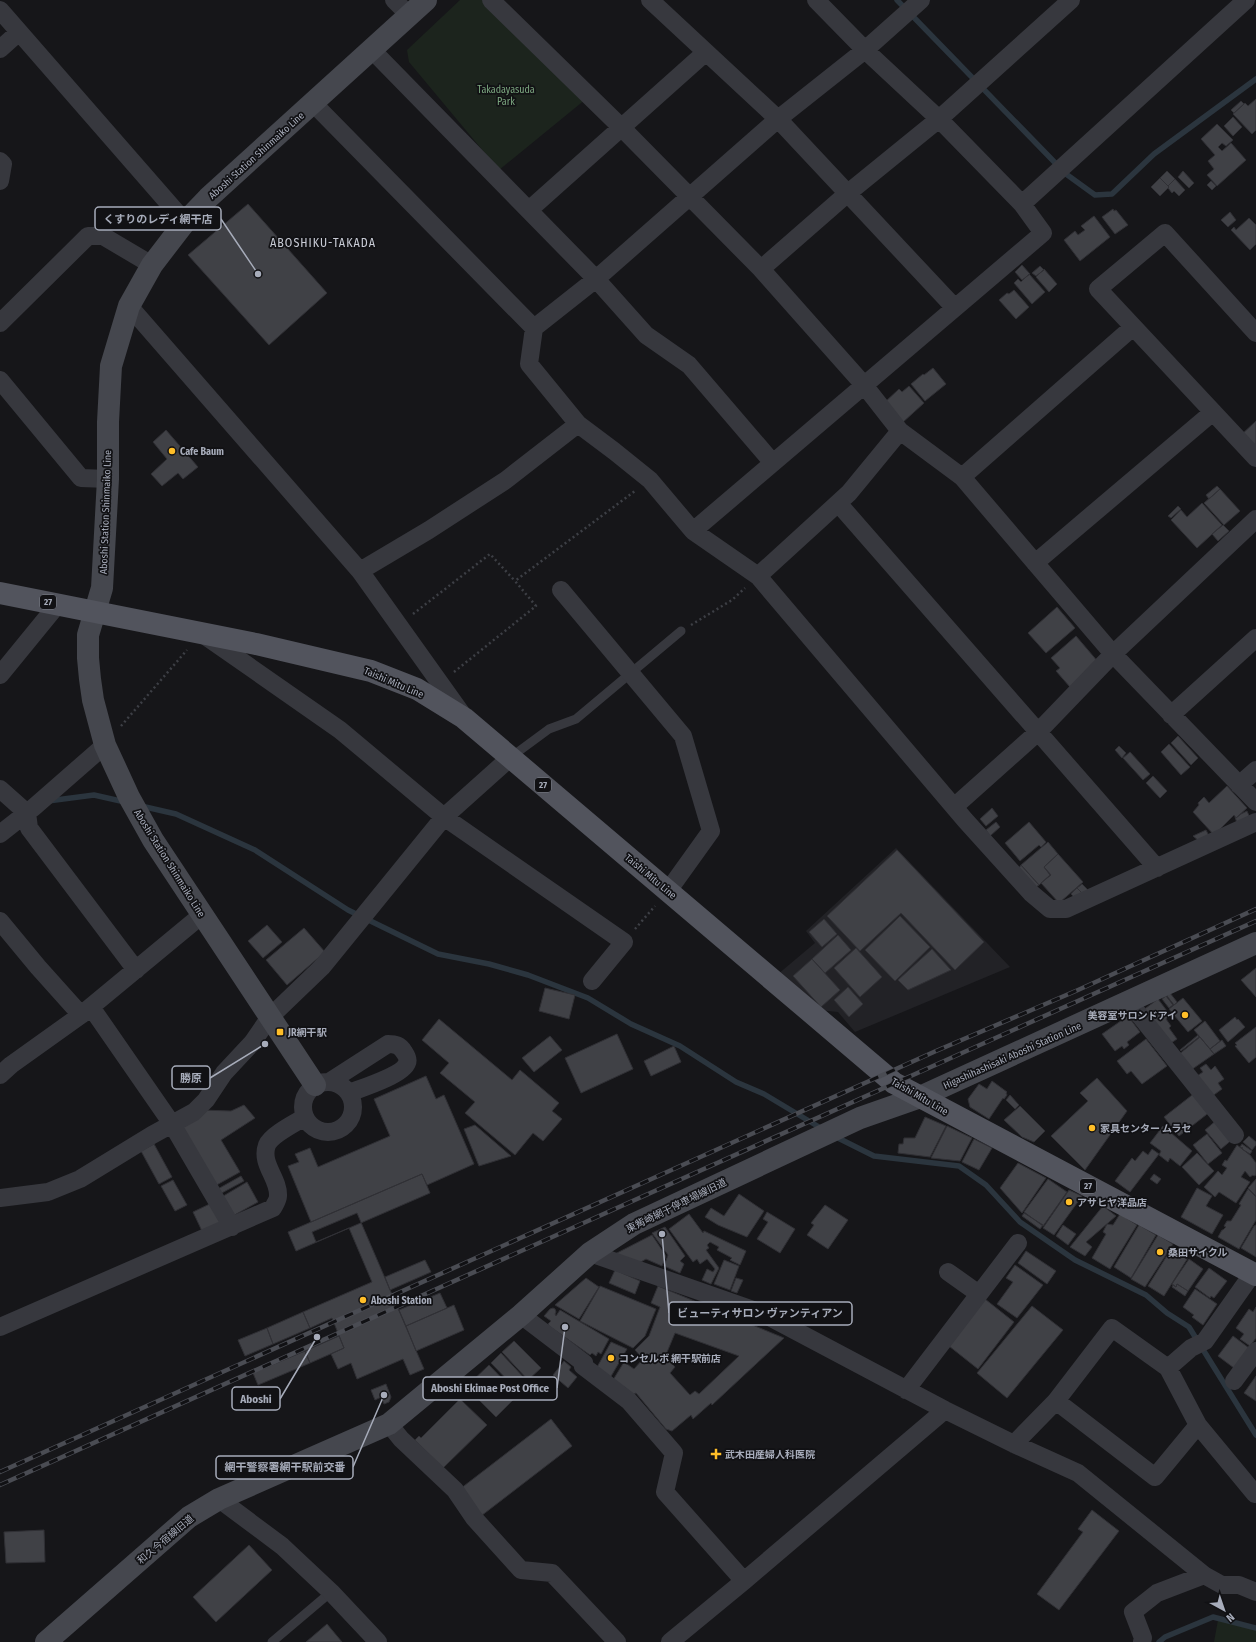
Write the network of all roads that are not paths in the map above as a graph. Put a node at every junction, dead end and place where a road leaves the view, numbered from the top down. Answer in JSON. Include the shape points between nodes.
{"nodes":[{"id":1,"x":426,"y":0,"type":"edge"},
{"id":2,"x":491,"y":0,"type":"edge"},
{"id":3,"x":650,"y":0,"type":"edge"},
{"id":4,"x":816,"y":0,"type":"edge"},
{"id":5,"x":921,"y":0,"type":"edge"},
{"id":6,"x":1071,"y":0,"type":"edge"},
{"id":7,"x":1246,"y":0,"type":"edge"},
{"id":8,"x":401,"y":8,"type":"edge"},
{"id":9,"x":0,"y":10,"type":"edge"},
{"id":10,"x":19,"y":32,"type":"junction"},
{"id":11,"x":0,"y":49,"type":"edge"},
{"id":12,"x":371,"y":49,"type":"junction"},
{"id":13,"x":865,"y":50,"type":"junction"},
{"id":14,"x":706,"y":52,"type":"junction"},
{"id":15,"x":313,"y":103,"type":"junction"},
{"id":16,"x":778,"y":119,"type":"junction"},
{"id":17,"x":939,"y":119,"type":"junction"},
{"id":18,"x":621,"y":128,"type":"junction"},
{"id":19,"x":0,"y":161,"type":"edge"},
{"id":20,"x":0,"y":181,"type":"edge"},
{"id":21,"x":848,"y":193,"type":"junction"},
{"id":22,"x":689,"y":197,"type":"junction"},
{"id":23,"x":1022,"y":204,"type":"junction"},
{"id":24,"x":529,"y":210,"type":"junction"},
{"id":25,"x":185,"y":222,"type":"junction"},
{"id":26,"x":152,"y":265,"type":"junction"},
{"id":27,"x":761,"y":269,"type":"junction"},
{"id":28,"x":596,"y":279,"type":"junction"},
{"id":29,"x":129,"y":306,"type":"junction"},
{"id":30,"x":955,"y":308,"type":"junction"},
{"id":31,"x":0,"y":323,"type":"edge"},
{"id":32,"x":1133,"y":327,"type":"junction"},
{"id":33,"x":534,"y":328,"type":"junction"},
{"id":34,"x":1256,"y":333,"type":"edge"},
{"id":35,"x":0,"y":380,"type":"edge"},
{"id":36,"x":864,"y":385,"type":"junction"},
{"id":37,"x":1213,"y":412,"type":"junction"},
{"id":38,"x":578,"y":424,"type":"junction"},
{"id":39,"x":900,"y":431,"type":"junction"},
{"id":40,"x":1256,"y":458,"type":"edge"},
{"id":41,"x":773,"y":462,"type":"junction"},
{"id":42,"x":962,"y":477,"type":"junction"},
{"id":43,"x":108,"y":479,"type":"junction"},
{"id":44,"x":838,"y":503,"type":"junction"},
{"id":45,"x":1256,"y":519,"type":"edge"},
{"id":46,"x":693,"y":531,"type":"junction"},
{"id":47,"x":1035,"y":563,"type":"junction"},
{"id":48,"x":360,"y":571,"type":"junction"},
{"id":49,"x":758,"y":576,"type":"junction"},
{"id":50,"x":561,"y":590,"type":"dead end"},
{"id":51,"x":0,"y":593,"type":"edge"},
{"id":52,"x":58,"y":604,"type":"junction"},
{"id":53,"x":95,"y":612,"type":"junction"},
{"id":54,"x":681,"y":631,"type":"road end"},
{"id":55,"x":202,"y":633,"type":"junction"},
{"id":56,"x":1256,"y":638,"type":"edge"},
{"id":57,"x":1112,"y":654,"type":"junction"},
{"id":58,"x":631,"y":674,"type":"junction"},
{"id":59,"x":0,"y":675,"type":"edge"},
{"id":60,"x":1171,"y":715,"type":"junction"},
{"id":61,"x":464,"y":718,"type":"junction"},
{"id":62,"x":1038,"y":732,"type":"junction"},
{"id":63,"x":105,"y":745,"type":"junction"},
{"id":64,"x":511,"y":757,"type":"junction"},
{"id":65,"x":1256,"y":770,"type":"edge"},
{"id":66,"x":1239,"y":785,"type":"junction"},
{"id":67,"x":0,"y":789,"type":"edge"},
{"id":68,"x":1256,"y":802,"type":"edge"},
{"id":69,"x":954,"y":807,"type":"junction"},
{"id":70,"x":30,"y":810,"type":"junction"},
{"id":71,"x":444,"y":817,"type":"junction"},
{"id":72,"x":1256,"y":822,"type":"edge"},
{"id":73,"x":0,"y":834,"type":"edge"},
{"id":74,"x":1156,"y":868,"type":"junction"},
{"id":75,"x":668,"y":891,"type":"junction"},
{"id":76,"x":202,"y":914,"type":"junction"},
{"id":77,"x":0,"y":921,"type":"edge"},
{"id":78,"x":1256,"y":944,"type":"edge"},
{"id":79,"x":136,"y":970,"type":"junction"},
{"id":80,"x":592,"y":981,"type":"dead end"},
{"id":81,"x":1129,"y":1002,"type":"junction"},
{"id":82,"x":86,"y":1011,"type":"junction"},
{"id":83,"x":270,"y":1017,"type":"junction"},
{"id":84,"x":0,"y":1075,"type":"edge"},
{"id":85,"x":322,"y":1083,"type":"junction"},
{"id":86,"x":349,"y":1093,"type":"junction"},
{"id":87,"x":920,"y":1097,"type":"junction"},
{"id":88,"x":305,"y":1117,"type":"junction"},
{"id":89,"x":172,"y":1124,"type":"junction"},
{"id":90,"x":1235,"y":1135,"type":"dead end"},
{"id":91,"x":0,"y":1198,"type":"edge"},
{"id":92,"x":232,"y":1226,"type":"junction"},
{"id":93,"x":1018,"y":1243,"type":"dead end"},
{"id":94,"x":590,"y":1253,"type":"junction"},
{"id":95,"x":948,"y":1272,"type":"dead end"},
{"id":96,"x":1254,"y":1274,"type":"edge"},
{"id":97,"x":979,"y":1294,"type":"junction"},
{"id":98,"x":521,"y":1315,"type":"junction"},
{"id":99,"x":0,"y":1327,"type":"edge"},
{"id":100,"x":1256,"y":1351,"type":"edge"},
{"id":101,"x":1168,"y":1368,"type":"junction"},
{"id":102,"x":1234,"y":1381,"type":"dead end"},
{"id":103,"x":906,"y":1390,"type":"junction"},
{"id":104,"x":1056,"y":1401,"type":"junction"},
{"id":105,"x":944,"y":1410,"type":"junction"},
{"id":106,"x":389,"y":1424,"type":"junction"},
{"id":107,"x":1198,"y":1425,"type":"junction"},
{"id":108,"x":1014,"y":1444,"type":"junction"},
{"id":109,"x":1255,"y":1494,"type":"dead end"},
{"id":110,"x":219,"y":1499,"type":"junction"},
{"id":111,"x":1204,"y":1575,"type":"junction"},
{"id":112,"x":744,"y":1581,"type":"junction"},
{"id":113,"x":331,"y":1592,"type":"junction"},
{"id":114,"x":1256,"y":1592,"type":"edge"},
{"id":115,"x":46,"y":1642,"type":"edge"},
{"id":116,"x":272,"y":1642,"type":"edge"},
{"id":117,"x":378,"y":1642,"type":"edge"},
{"id":118,"x":617,"y":1642,"type":"edge"},
{"id":119,"x":670,"y":1642,"type":"edge"},
{"id":120,"x":1142,"y":1642,"type":"edge"}],
"edges":[{"from":1,"to":8,"type":"main road","name":"Aboshi Station Shinmaiko Line"},
{"from":2,"to":18,"type":"street"},
{"from":3,"to":14,"type":"street"},
{"from":4,"to":13,"type":"street"},
{"from":5,"to":13,"type":"street"},
{"from":6,"to":17,"type":"street"},
{"from":7,"to":23,"type":"street"},
{"from":8,"to":12,"type":"main road","name":"Aboshi Station Shinmaiko Line"},
{"from":9,"to":10,"type":"street"},
{"from":10,"to":11,"type":"street"},
{"from":10,"to":25,"type":"street"},
{"from":12,"to":15,"type":"main road","name":"Aboshi Station Shinmaiko Line"},
{"from":12,"to":24,"type":"street"},
{"from":13,"to":16,"type":"street"},
{"from":13,"to":17,"type":"street"},
{"from":14,"to":16,"type":"street"},
{"from":14,"to":18,"type":"street"},
{"from":15,"to":25,"type":"main road","name":"Aboshi Station Shinmaiko Line"},
{"from":15,"to":33,"type":"street"},
{"from":16,"to":21,"type":"street"},
{"from":16,"to":22,"type":"street"},
{"from":17,"to":21,"type":"street"},
{"from":17,"to":23,"type":"street"},
{"from":18,"to":22,"type":"street"},
{"from":18,"to":24,"type":"street"},
{"from":19,"to":20,"type":"street","via":[[3,164]]},
{"from":21,"to":27,"type":"street"},
{"from":21,"to":30,"type":"street"},
{"from":22,"to":27,"type":"street"},
{"from":22,"to":28,"type":"street"},
{"from":23,"to":30,"type":"street","via":[[1042,233]]},
{"from":24,"to":28,"type":"street"},
{"from":25,"to":26,"type":"main road","name":"Aboshi Station Shinmaiko Line"},
{"from":26,"to":29,"type":"main road","name":"Aboshi Station Shinmaiko Line"},
{"from":26,"to":31,"type":"street","via":[[103,236],[88,236]]},
{"from":27,"to":36,"type":"street"},
{"from":28,"to":33,"type":"street"},
{"from":28,"to":41,"type":"street","via":[[646,336],[689,365]]},
{"from":29,"to":43,"type":"main road","name":"Aboshi Station Shinmaiko Line","via":[[111,366]]},
{"from":29,"to":48,"type":"street"},
{"from":30,"to":36,"type":"street"},
{"from":32,"to":34,"type":"street","via":[[1098,289],[1165,233]]},
{"from":32,"to":37,"type":"street"},
{"from":32,"to":42,"type":"street"},
{"from":33,"to":38,"type":"street","via":[[530,364]]},
{"from":35,"to":43,"type":"street","via":[[81,478]]},
{"from":36,"to":39,"type":"street"},
{"from":36,"to":41,"type":"street"},
{"from":37,"to":40,"type":"street"},
{"from":37,"to":47,"type":"street"},
{"from":38,"to":46,"type":"street","via":[[650,480]]},
{"from":38,"to":48,"type":"street","via":[[506,480]]},
{"from":39,"to":42,"type":"street"},
{"from":39,"to":44,"type":"street"},
{"from":41,"to":46,"type":"street"},
{"from":42,"to":47,"type":"street"},
{"from":43,"to":53,"type":"main road","name":"Aboshi Station Shinmaiko Line","via":[[102,588]]},
{"from":44,"to":49,"type":"street"},
{"from":44,"to":62,"type":"street"},
{"from":45,"to":57,"type":"street"},
{"from":46,"to":49,"type":"street"},
{"from":47,"to":57,"type":"street"},
{"from":48,"to":61,"type":"street"},
{"from":49,"to":69,"type":"street"},
{"from":50,"to":58,"type":"street"},
{"from":51,"to":52,"type":"main road","name":"Taishi Mitu Line","number":"27"},
{"from":52,"to":53,"type":"main road","name":"Taishi Mitu Line","number":"27"},
{"from":52,"to":59,"type":"street"},
{"from":53,"to":55,"type":"main road","name":"Taishi Mitu Line","number":"27"},
{"from":53,"to":63,"type":"main road","name":"Aboshi Station Shinmaiko Line","via":[[88,635],[88,658],[93,700]]},
{"from":54,"to":58,"type":"lane"},
{"from":55,"to":61,"type":"main road","name":"Taishi Mitu Line","number":"27","via":[[371,671],[417,690]]},
{"from":55,"to":71,"type":"street","via":[[340,730]]},
{"from":56,"to":60,"type":"street"},
{"from":57,"to":60,"type":"street"},
{"from":57,"to":62,"type":"street"},
{"from":58,"to":64,"type":"lane","via":[[576,719],[549,729]]},
{"from":58,"to":75,"type":"street","via":[[683,736],[711,831]]},
{"from":60,"to":66,"type":"street"},
{"from":61,"to":64,"type":"main road","name":"Taishi Mitu Line","number":"27"},
{"from":62,"to":69,"type":"street"},
{"from":62,"to":74,"type":"street"},
{"from":63,"to":70,"type":"street"},
{"from":63,"to":76,"type":"main road","name":"Aboshi Station Shinmaiko Line","via":[[129,797],[153,840]]},
{"from":64,"to":71,"type":"street"},
{"from":64,"to":75,"type":"main road","name":"Taishi Mitu Line","number":"27"},
{"from":65,"to":66,"type":"street"},
{"from":66,"to":68,"type":"street"},
{"from":67,"to":70,"type":"street"},
{"from":69,"to":74,"type":"street","via":[[1032,893],[1050,909],[1066,909]]},
{"from":70,"to":73,"type":"street"},
{"from":70,"to":79,"type":"street","via":[[28,828]]},
{"from":71,"to":80,"type":"street","via":[[624,942]]},
{"from":71,"to":83,"type":"street","via":[[322,967]]},
{"from":72,"to":74,"type":"street"},
{"from":75,"to":87,"type":"main road","name":"Taishi Mitu Line","number":"27","via":[[894,1083]]},
{"from":76,"to":79,"type":"street"},
{"from":76,"to":83,"type":"main road","name":"Aboshi Station Shinmaiko Line"},
{"from":77,"to":82,"type":"street","via":[[38,967]]},
{"from":78,"to":81,"type":"main road","name":"Higashihashisaki Aboshi Station Line"},
{"from":79,"to":82,"type":"street"},
{"from":81,"to":87,"type":"main road","name":"Higashihashisaki Aboshi Station Line"},
{"from":81,"to":90,"type":"street"},
{"from":82,"to":84,"type":"street"},
{"from":82,"to":89,"type":"street"},
{"from":83,"to":85,"type":"main road","name":"Aboshi Station Shinmaiko Line"},
{"from":83,"to":89,"type":"street","via":[[206,1100],[194,1112]]},
{"from":85,"to":86,"type":"street","via":[[337,1083]]},
{"from":85,"to":86,"type":"street","via":[[388,1044],[402,1048],[408,1059],[404,1068]]},
{"from":85,"to":88,"type":"street","via":[[305,1096]]},
{"from":86,"to":88,"type":"street","via":[[354,1109],[352,1117],[340,1130],[316,1130]]},
{"from":87,"to":94,"type":"main road","name":"東觜崎網干停車場線旧道","via":[[860,1118],[634,1224]]},
{"from":87,"to":96,"type":"main road","name":"Taishi Mitu Line","number":"27"},
{"from":88,"to":92,"type":"street","via":[[267,1144],[266,1158],[278,1197],[273,1208]]},
{"from":89,"to":91,"type":"street","via":[[80,1179],[48,1192]]},
{"from":89,"to":92,"type":"street"},
{"from":92,"to":99,"type":"street"},
{"from":93,"to":97,"type":"street"},
{"from":94,"to":98,"type":"main road","name":"東觜崎網干停車場線旧道"},
{"from":94,"to":103,"type":"street","via":[[762,1313]]},
{"from":95,"to":97,"type":"street"},
{"from":96,"to":101,"type":"street","via":[[1205,1340],[1191,1348]]},
{"from":97,"to":103,"type":"street"},
{"from":98,"to":106,"type":"main road","name":"東觜崎網干停車場線旧道"},
{"from":98,"to":112,"type":"street","via":[[629,1401],[674,1453],[665,1492]]},
{"from":100,"to":102,"type":"street"},
{"from":101,"to":104,"type":"street","via":[[1112,1328]]},
{"from":101,"to":107,"type":"street"},
{"from":103,"to":105,"type":"street"},
{"from":104,"to":107,"type":"street","via":[[1155,1477]]},
{"from":104,"to":108,"type":"street"},
{"from":105,"to":108,"type":"street"},
{"from":105,"to":112,"type":"street"},
{"from":106,"to":110,"type":"main road","name":"和久今宿線旧道"},
{"from":106,"to":118,"type":"street","via":[[401,1439],[455,1490],[474,1518],[521,1570],[552,1573]]},
{"from":107,"to":109,"type":"street"},
{"from":108,"to":111,"type":"street","via":[[1078,1473]]},
{"from":110,"to":113,"type":"street","via":[[282,1546]]},
{"from":110,"to":115,"type":"main road","name":"和久今宿線旧道","via":[[189,1517]]},
{"from":111,"to":114,"type":"street","via":[[1222,1585],[1239,1585]]},
{"from":111,"to":120,"type":"street","via":[[1157,1593],[1133,1612],[1143,1638]]},
{"from":112,"to":119,"type":"street"},
{"from":113,"to":116,"type":"lane"},
{"from":113,"to":117,"type":"street"}]}
